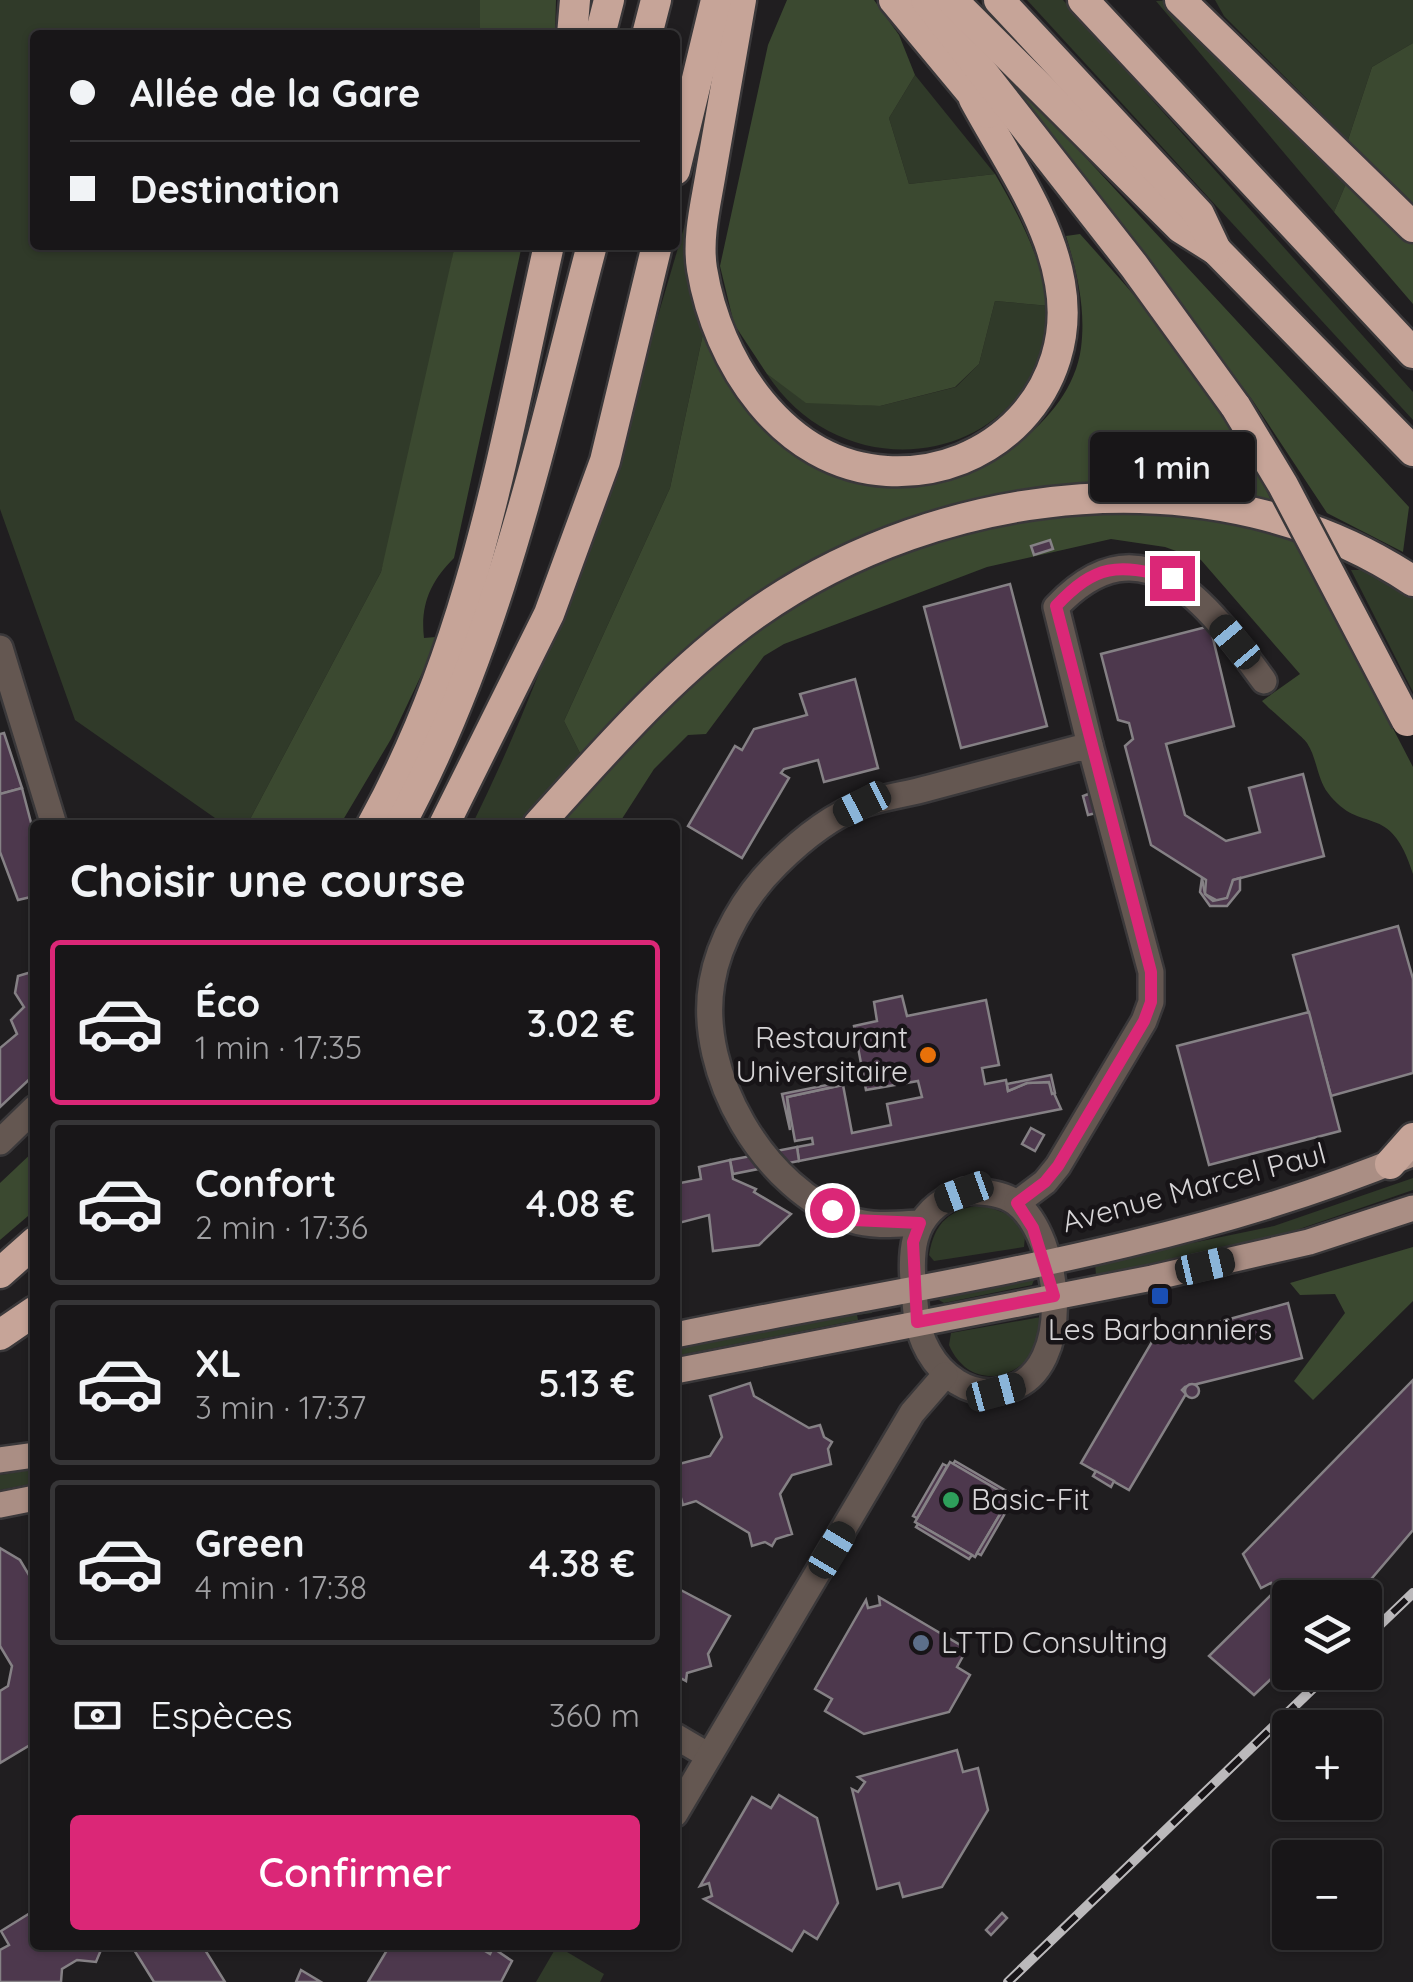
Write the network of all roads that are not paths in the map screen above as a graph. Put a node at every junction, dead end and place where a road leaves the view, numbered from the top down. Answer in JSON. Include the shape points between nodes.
{"nodes":[{"id":1,"x":574,"y":0,"type":"edge"},
{"id":2,"x":609,"y":0,"type":"edge"},
{"id":3,"x":656,"y":0,"type":"edge"},
{"id":4,"x":716,"y":0,"type":"edge"},
{"id":5,"x":741,"y":0,"type":"edge"},
{"id":6,"x":894,"y":0,"type":"edge"},
{"id":7,"x":926,"y":0,"type":"edge"},
{"id":8,"x":952,"y":0,"type":"edge"},
{"id":9,"x":1000,"y":0,"type":"edge"},
{"id":10,"x":1083,"y":0,"type":"edge"},
{"id":11,"x":1180,"y":0,"type":"edge"},
{"id":12,"x":572,"y":30,"type":"edge"},
{"id":13,"x":601,"y":30,"type":"edge"},
{"id":14,"x":648,"y":30,"type":"edge"},
{"id":15,"x":974,"y":99,"type":"junction"},
{"id":16,"x":680,"y":149,"type":"edge"},
{"id":17,"x":1413,"y":228,"type":"edge"},
{"id":18,"x":548,"y":250,"type":"edge"},
{"id":19,"x":591,"y":250,"type":"edge"},
{"id":20,"x":656,"y":250,"type":"edge"},
{"id":21,"x":1216,"y":250,"type":"junction"},
{"id":22,"x":1154,"y":297,"type":"junction"},
{"id":23,"x":1413,"y":354,"type":"edge"},
{"id":24,"x":1413,"y":451,"type":"edge"},
{"id":25,"x":1413,"y":581,"type":"edge"},
{"id":26,"x":0,"y":648,"type":"edge"},
{"id":27,"x":1264,"y":681,"type":"dead end"},
{"id":28,"x":5,"y":697,"type":"edge"},
{"id":29,"x":1410,"y":726,"type":"edge"},
{"id":30,"x":1090,"y":744,"type":"junction"},
{"id":31,"x":52,"y":820,"type":"edge"},
{"id":32,"x":374,"y":820,"type":"edge"},
{"id":33,"x":402,"y":820,"type":"edge"},
{"id":34,"x":446,"y":820,"type":"edge"},
{"id":35,"x":543,"y":820,"type":"edge"},
{"id":36,"x":30,"y":1113,"type":"edge"},
{"id":37,"x":1413,"y":1138,"type":"edge"},
{"id":38,"x":0,"y":1142,"type":"edge"},
{"id":39,"x":1401,"y":1159,"type":"edge"},
{"id":40,"x":1017,"y":1203,"type":"junction"},
{"id":41,"x":1413,"y":1208,"type":"edge"},
{"id":42,"x":920,"y":1223,"type":"junction"},
{"id":43,"x":30,"y":1247,"type":"edge"},
{"id":44,"x":30,"y":1254,"type":"edge"},
{"id":45,"x":1046,"y":1260,"type":"junction"},
{"id":46,"x":0,"y":1274,"type":"edge"},
{"id":47,"x":913,"y":1286,"type":"junction"},
{"id":48,"x":1054,"y":1296,"type":"junction"},
{"id":49,"x":30,"y":1314,"type":"edge"},
{"id":50,"x":917,"y":1322,"type":"junction"},
{"id":51,"x":680,"y":1333,"type":"edge"},
{"id":52,"x":0,"y":1335,"type":"edge"},
{"id":53,"x":680,"y":1369,"type":"edge"},
{"id":54,"x":945,"y":1375,"type":"junction"},
{"id":55,"x":30,"y":1456,"type":"edge"},
{"id":56,"x":0,"y":1460,"type":"edge"},
{"id":57,"x":30,"y":1499,"type":"edge"},
{"id":58,"x":0,"y":1505,"type":"edge"},
{"id":59,"x":680,"y":1739,"type":"edge"},
{"id":60,"x":710,"y":1756,"type":"junction"},
{"id":61,"x":680,"y":1806,"type":"edge"}],
"edges":[{"from":1,"to":12,"type":"highway"},
{"from":2,"to":13,"type":"highway"},
{"from":3,"to":14,"type":"highway"},
{"from":4,"to":16,"type":"highway"},
{"from":5,"to":15,"type":"highway","via":[[701,266],[712,313],[743,382],[770,414],[848,463],[885,471],[952,461],[1006,432],[1050,382],[1063,321],[1052,247]]},
{"from":6,"to":15,"type":"highway"},
{"from":7,"to":22,"type":"highway"},
{"from":8,"to":21,"type":"highway","via":[[1181,228]]},
{"from":9,"to":21,"type":"highway","via":[[1199,214]]},
{"from":10,"to":23,"type":"highway"},
{"from":11,"to":17,"type":"highway"},
{"from":15,"to":22,"type":"highway","via":[[1077,223]]},
{"from":18,"to":32,"type":"highway","via":[[470,597],[436,690]]},
{"from":19,"to":33,"type":"highway","via":[[505,578],[465,688]]},
{"from":20,"to":34,"type":"highway","via":[[604,461],[574,546],[549,614]]},
{"from":21,"to":24,"type":"highway"},
{"from":22,"to":29,"type":"highway","bridge":true,"via":[[1236,406],[1284,486]]},
{"from":25,"to":35,"type":"highway","via":[[1297,524],[1195,499],[1014,508],[944,525],[811,579],[727,634],[668,686]]},
{"from":26,"to":28,"type":"street"},
{"from":27,"to":30,"type":"street","via":[[1208,610],[1172,578],[1106,568],[1056,606]]},
{"from":28,"to":31,"type":"street"},
{"from":30,"to":40,"type":"street","via":[[1150,965],[1151,1002],[1058,1166]]},
{"from":30,"to":42,"type":"street","via":[[862,804],[824,824],[750,898],[718,956],[711,984],[714,1050],[740,1115],[782,1174],[811,1200],[853,1220]]},
{"from":36,"to":38,"type":"street"},
{"from":37,"to":39,"type":"highway"},
{"from":39,"to":45,"type":"main road","name":"Avenue Marcel Paul","via":[[1314,1194]]},
{"from":40,"to":42,"type":"street","name":"Avenue Marcel Paul","via":[[991,1192],[964,1192],[940,1200]]},
{"from":40,"to":45,"type":"street","name":"Avenue Marcel Paul"},
{"from":41,"to":48,"type":"main road","via":[[1309,1242]]},
{"from":42,"to":47,"type":"street"},
{"from":43,"to":46,"type":"highway"},
{"from":44,"to":46,"type":"highway"},
{"from":45,"to":47,"type":"main road","name":"Avenue Marcel Paul"},
{"from":45,"to":48,"type":"street","name":"Avenue Marcel Paul"},
{"from":47,"to":50,"type":"street"},
{"from":47,"to":51,"type":"main road","name":"Avenue Marcel Paul"},
{"from":48,"to":50,"type":"main road"},
{"from":48,"to":54,"type":"street","name":"Avenue Marcel Paul","via":[[1048,1354],[1018,1386],[996,1392],[968,1388]]},
{"from":49,"to":52,"type":"highway"},
{"from":50,"to":53,"type":"main road"},
{"from":50,"to":54,"type":"street"},
{"from":54,"to":60,"type":"street","via":[[912,1412]]},
{"from":55,"to":56,"type":"main road"},
{"from":57,"to":58,"type":"main road"},
{"from":59,"to":60,"type":"street"},
{"from":60,"to":61,"type":"street"}]}
